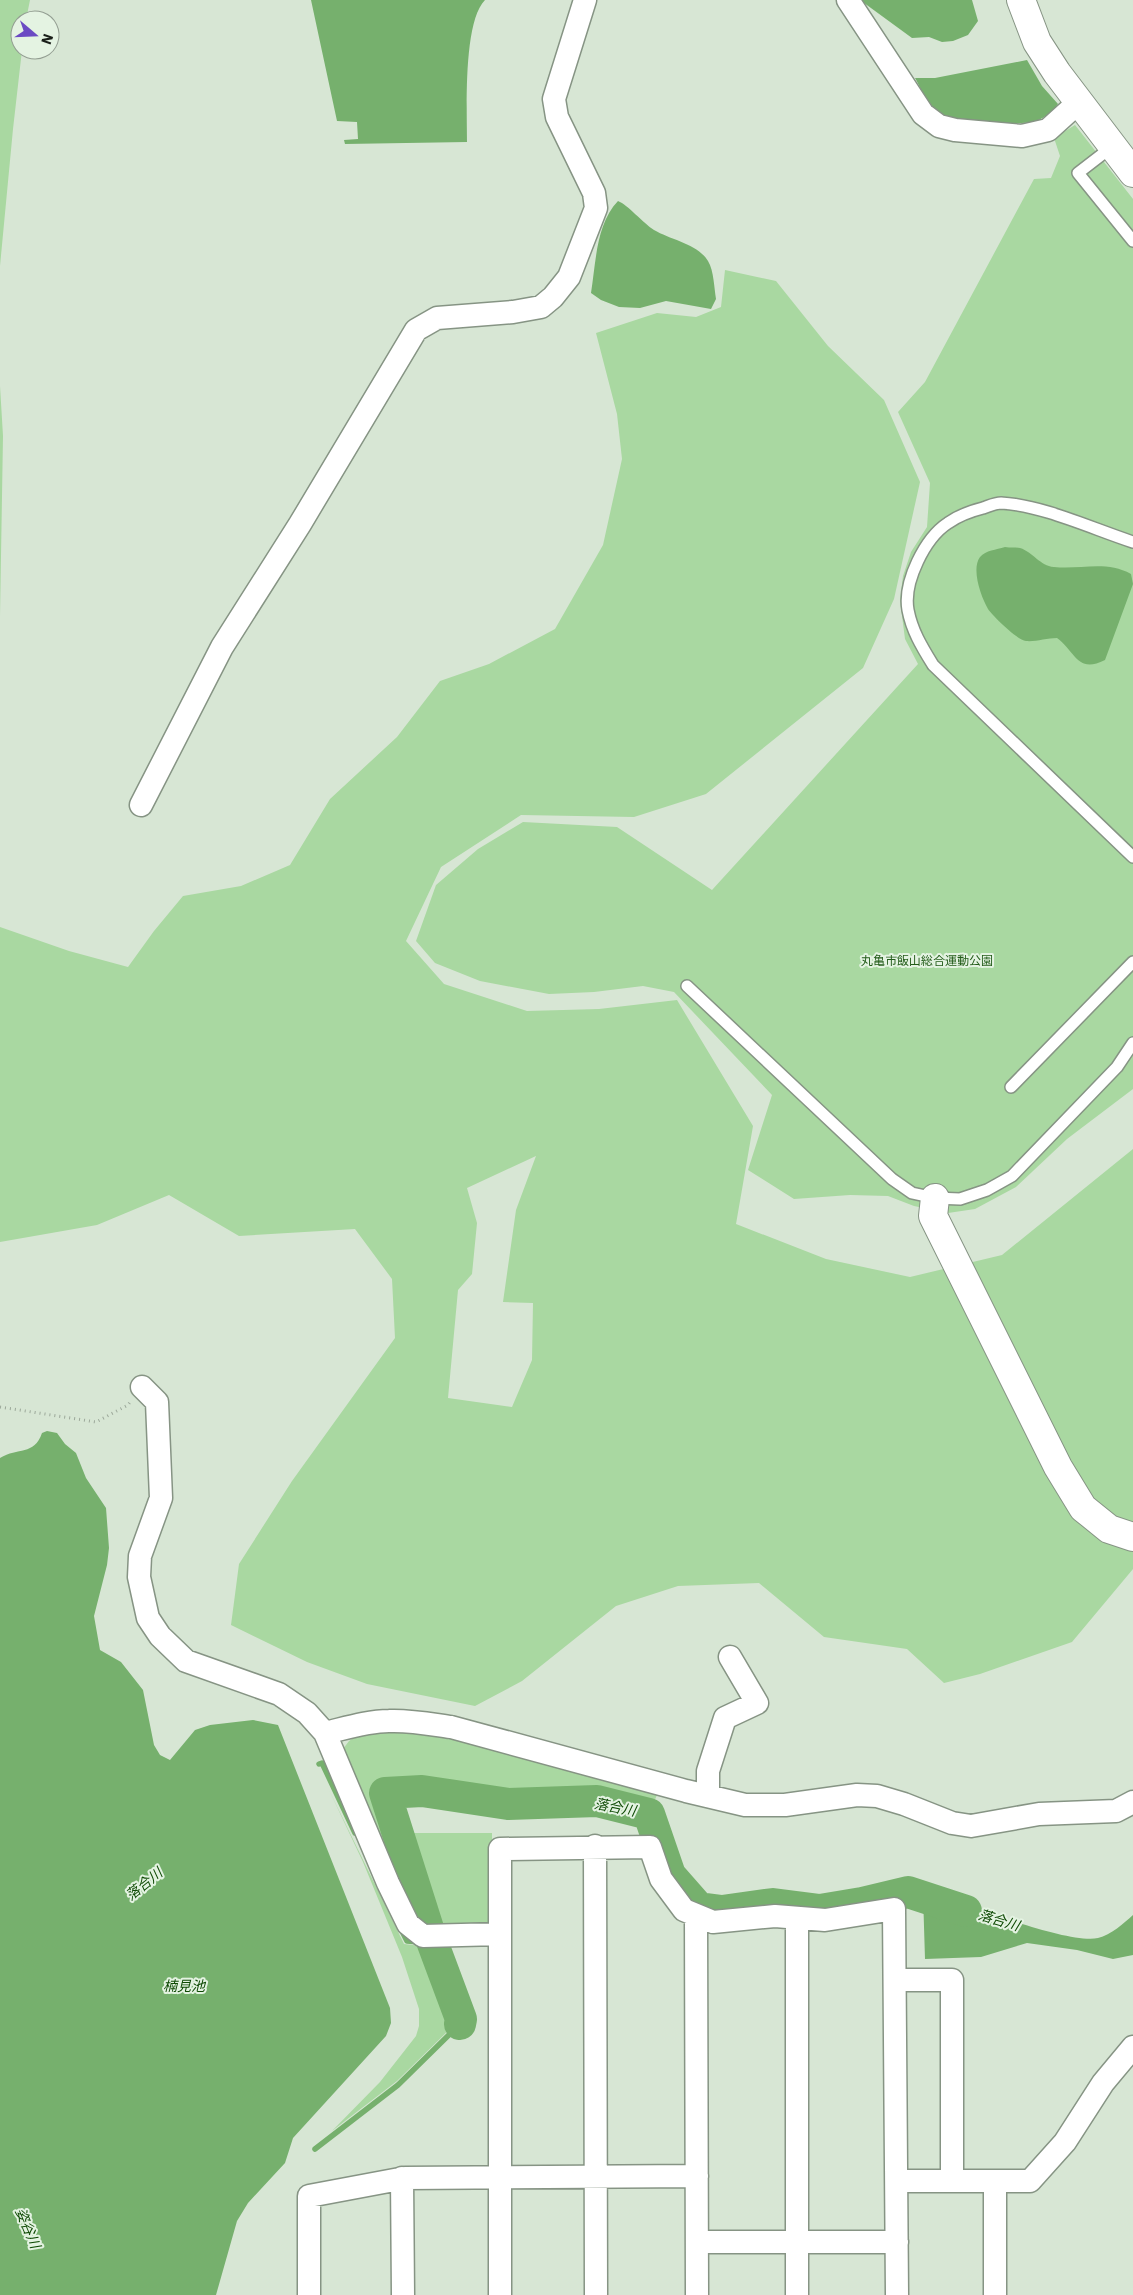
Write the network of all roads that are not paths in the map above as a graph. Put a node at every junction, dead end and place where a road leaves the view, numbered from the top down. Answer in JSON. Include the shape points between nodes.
{"nodes":[{"id":1,"x":585,"y":0,"type":"edge"},
{"id":2,"x":848,"y":0,"type":"edge"},
{"id":3,"x":1021,"y":0,"type":"edge"},
{"id":4,"x":1080,"y":102,"type":"junction"},
{"id":5,"x":1113,"y":146,"type":"junction"},
{"id":6,"x":1133,"y":173,"type":"edge"},
{"id":7,"x":1133,"y":241,"type":"edge"},
{"id":8,"x":1133,"y":542,"type":"edge"},
{"id":9,"x":140,"y":805,"type":"dead end"},
{"id":10,"x":1133,"y":857,"type":"edge"},
{"id":11,"x":1133,"y":962,"type":"edge"},
{"id":12,"x":687,"y":986,"type":"dead end"},
{"id":13,"x":1133,"y":1043,"type":"edge"},
{"id":14,"x":1011,"y":1087,"type":"dead end"},
{"id":15,"x":934,"y":1198,"type":"junction"},
{"id":16,"x":142,"y":1387,"type":"road end"},
{"id":17,"x":1133,"y":1537,"type":"edge"},
{"id":18,"x":730,"y":1656,"type":"dead end"},
{"id":19,"x":325,"y":1732,"type":"junction"},
{"id":20,"x":708,"y":1796,"type":"junction"},
{"id":21,"x":1133,"y":1802,"type":"edge"},
{"id":22,"x":595,"y":1846,"type":"junction"},
{"id":23,"x":696,"y":1915,"type":"junction"},
{"id":24,"x":797,"y":1918,"type":"junction"},
{"id":25,"x":500,"y":1934,"type":"junction"},
{"id":26,"x":895,"y":1980,"type":"junction"},
{"id":27,"x":1133,"y":2047,"type":"edge"},
{"id":28,"x":596,"y":2176,"type":"junction"},
{"id":29,"x":697,"y":2176,"type":"junction"},
{"id":30,"x":500,"y":2177,"type":"junction"},
{"id":31,"x":402,"y":2178,"type":"junction"},
{"id":32,"x":897,"y":2181,"type":"junction"},
{"id":33,"x":952,"y":2181,"type":"junction"},
{"id":34,"x":995,"y":2181,"type":"junction"},
{"id":35,"x":697,"y":2242,"type":"junction"},
{"id":36,"x":797,"y":2242,"type":"junction"},
{"id":37,"x":897,"y":2242,"type":"junction"},
{"id":38,"x":309,"y":2295,"type":"edge"},
{"id":39,"x":403,"y":2295,"type":"edge"},
{"id":40,"x":500,"y":2295,"type":"edge"},
{"id":41,"x":596,"y":2295,"type":"edge"},
{"id":42,"x":698,"y":2295,"type":"edge"},
{"id":43,"x":797,"y":2295,"type":"edge"},
{"id":44,"x":897,"y":2295,"type":"edge"},
{"id":45,"x":995,"y":2295,"type":"edge"}],
"edges":[{"from":1,"to":9,"type":"street","via":[[554,99],[557,117],[594,193],[596,208],[569,277],[540,307],[437,318],[416,330],[222,647]]},
{"from":2,"to":4,"type":"street","via":[[923,114],[939,126],[1022,136],[1048,130]]},
{"from":3,"to":4,"type":"street","via":[[1037,42]]},
{"from":4,"to":5,"type":"street"},
{"from":5,"to":6,"type":"street"},
{"from":5,"to":7,"type":"lane","via":[[1078,173]]},
{"from":8,"to":10,"type":"lane","via":[[1026,506],[999,503],[972,510],[947,523],[928,542],[909,587],[908,608],[915,636],[933,665]]},
{"from":11,"to":14,"type":"lane"},
{"from":12,"to":15,"type":"lane","via":[[892,1179],[912,1193]]},
{"from":13,"to":15,"type":"lane","via":[[1117,1066],[1012,1176],[987,1190],[960,1199]]},
{"from":15,"to":17,"type":"street","via":[[933,1216],[1082,1508],[1109,1529]]},
{"from":16,"to":19,"type":"street","via":[[157,1402],[161,1498],[140,1556],[139,1578],[148,1618],[160,1636],[186,1661],[279,1694],[296,1704]]},
{"from":18,"to":20,"type":"street","via":[[756,1703],[725,1718],[708,1771]]},
{"from":19,"to":20,"type":"street","via":[[388,1720],[451,1727]]},
{"from":19,"to":25,"type":"street","via":[[365,1832],[408,1924],[434,1936]]},
{"from":20,"to":21,"type":"street","via":[[745,1805],[775,1805],[857,1795],[877,1796],[952,1823],[971,1826],[1039,1814],[1116,1810]]},
{"from":22,"to":23,"type":"street","via":[[650,1848],[661,1879],[684,1910]]},
{"from":22,"to":25,"type":"street","via":[[500,1849]]},
{"from":22,"to":28,"type":"street"},
{"from":23,"to":24,"type":"street","via":[[713,1922],[774,1916]]},
{"from":23,"to":29,"type":"street"},
{"from":24,"to":26,"type":"street","via":[[825,1920],[894,1910]]},
{"from":24,"to":36,"type":"street"},
{"from":25,"to":30,"type":"street"},
{"from":26,"to":32,"type":"street"},
{"from":26,"to":33,"type":"street","via":[[952,1980]]},
{"from":27,"to":34,"type":"street","via":[[1103,2084],[1065,2142],[1030,2181]]},
{"from":28,"to":29,"type":"street"},
{"from":28,"to":30,"type":"street"},
{"from":28,"to":41,"type":"street"},
{"from":29,"to":35,"type":"street"},
{"from":30,"to":31,"type":"street"},
{"from":30,"to":40,"type":"street"},
{"from":31,"to":38,"type":"street","via":[[309,2196]]},
{"from":31,"to":39,"type":"street"},
{"from":32,"to":33,"type":"street"},
{"from":32,"to":37,"type":"street"},
{"from":33,"to":34,"type":"street"},
{"from":34,"to":45,"type":"street"},
{"from":35,"to":36,"type":"street"},
{"from":35,"to":42,"type":"street"},
{"from":36,"to":37,"type":"street"},
{"from":36,"to":43,"type":"street"},
{"from":37,"to":44,"type":"street"}]}
